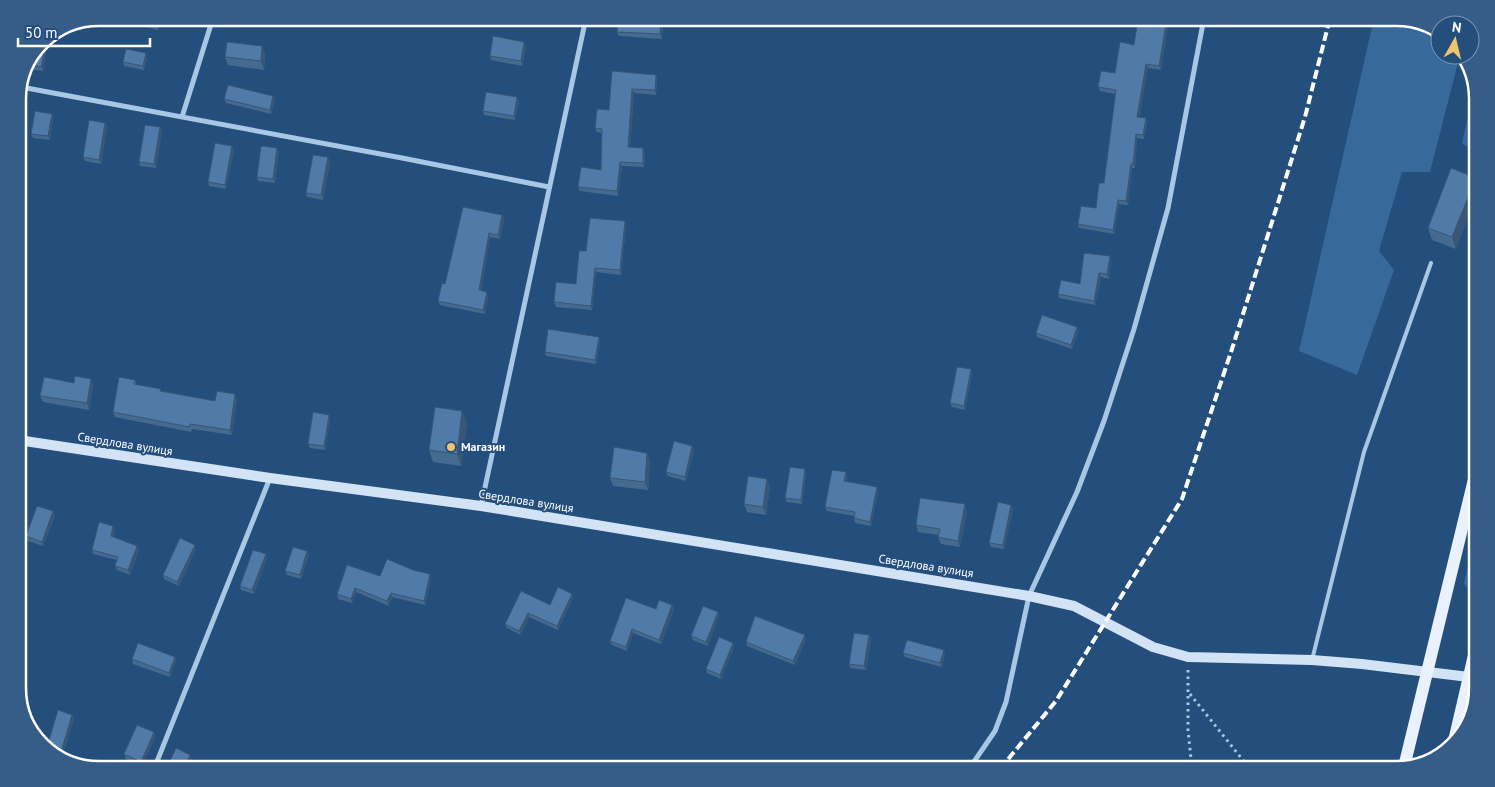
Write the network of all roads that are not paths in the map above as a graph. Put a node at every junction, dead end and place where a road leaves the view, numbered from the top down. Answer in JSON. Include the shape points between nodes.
{"nodes":[{"id":1,"x":210,"y":26,"type":"edge"},
{"id":2,"x":584,"y":26,"type":"edge"},
{"id":3,"x":1202,"y":26,"type":"edge"},
{"id":4,"x":27,"y":89,"type":"edge"},
{"id":5,"x":182,"y":117,"type":"junction"},
{"id":6,"x":549,"y":187,"type":"junction"},
{"id":7,"x":1431,"y":263,"type":"dead end"},
{"id":8,"x":26,"y":441,"type":"edge"},
{"id":9,"x":270,"y":478,"type":"junction"},
{"id":10,"x":1469,"y":504,"type":"edge"},
{"id":11,"x":481,"y":506,"type":"junction"},
{"id":12,"x":1029,"y":596,"type":"junction"},
{"id":13,"x":1312,"y":660,"type":"junction"},
{"id":14,"x":1428,"y":672,"type":"junction"},
{"id":15,"x":1469,"y":677,"type":"joint"},
{"id":16,"x":1458,"y":725,"type":"edge"},
{"id":17,"x":1406,"y":760,"type":"edge"},
{"id":18,"x":158,"y":761,"type":"edge"},
{"id":19,"x":976,"y":761,"type":"edge"}],
"edges":[{"from":1,"to":5,"type":"street"},
{"from":2,"to":6,"type":"street"},
{"from":3,"to":12,"type":"street","via":[[1168,208],[1134,329],[1077,492]]},
{"from":4,"to":5,"type":"street"},
{"from":5,"to":6,"type":"street"},
{"from":6,"to":11,"type":"street"},
{"from":7,"to":13,"type":"lane","via":[[1364,452]]},
{"from":8,"to":9,"type":"street","name":"Свердлова вулиця"},
{"from":9,"to":11,"type":"street","name":"Свердлова вулиця"},
{"from":9,"to":18,"type":"street"},
{"from":10,"to":14,"type":"main road"},
{"from":11,"to":12,"type":"street","name":"Свердлова вулиця"},
{"from":12,"to":13,"type":"street","name":"Свердлова вулиця","via":[[1074,606],[1153,647],[1188,657]]},
{"from":12,"to":19,"type":"street","via":[[1006,702],[995,731]]},
{"from":13,"to":14,"type":"street","name":"Свердлова вулиця"},
{"from":14,"to":15,"type":"street","name":"Свердлова вулиця"},
{"from":14,"to":17,"type":"main road"},
{"from":15,"to":16,"type":"main road"}]}
